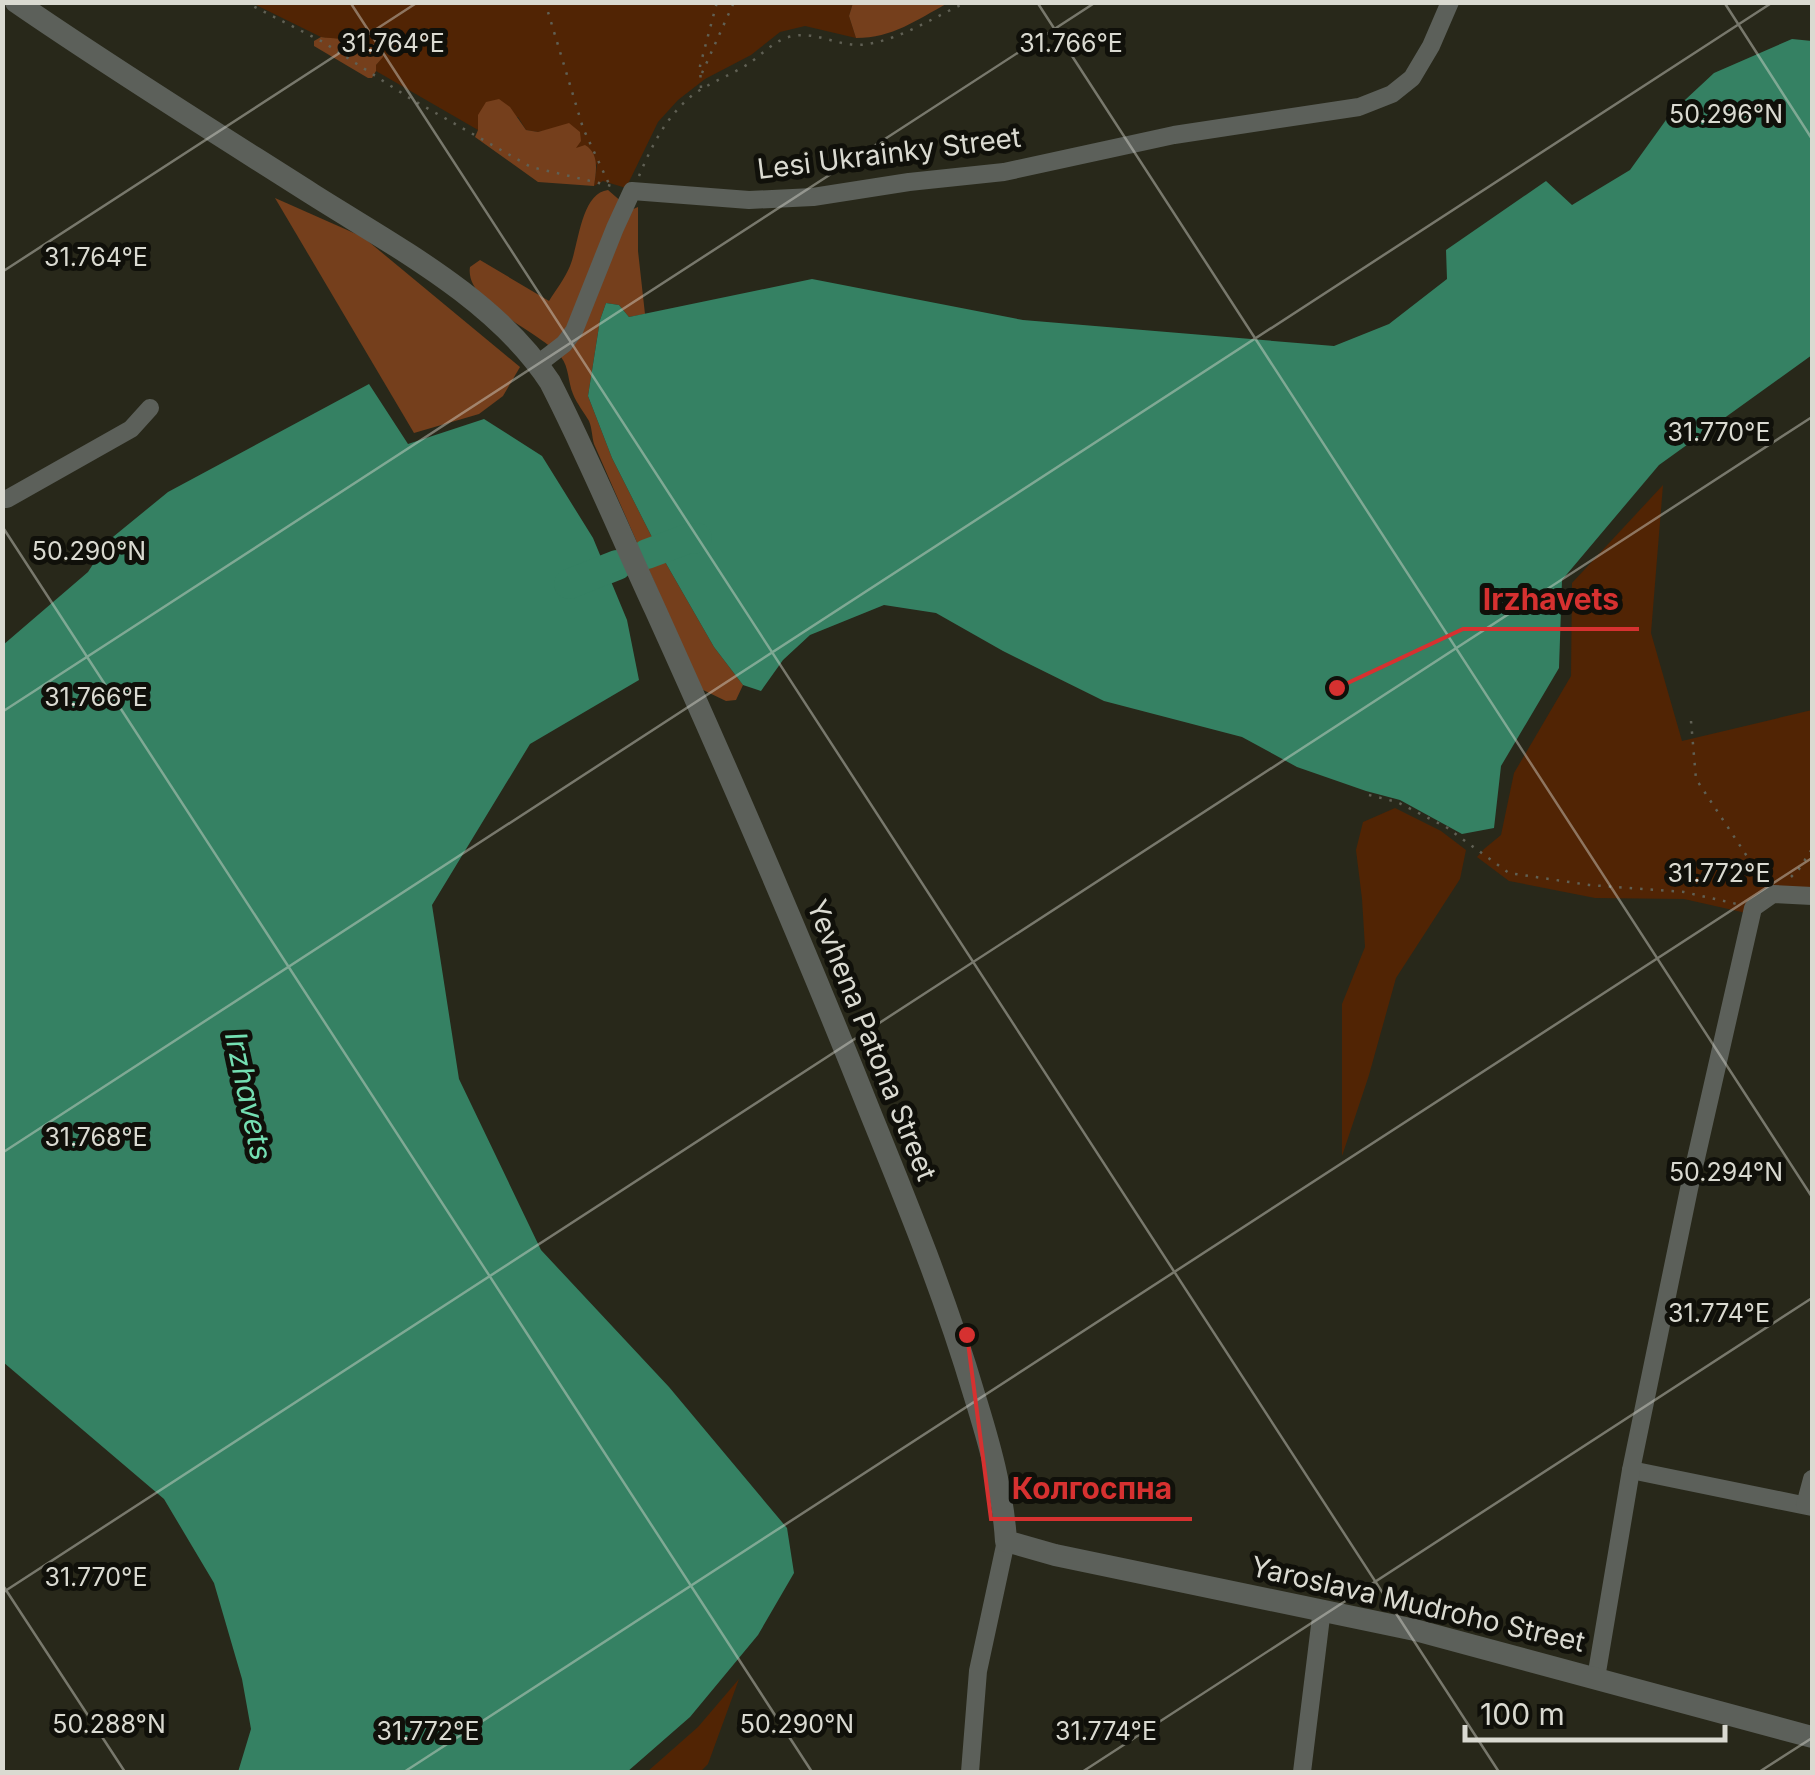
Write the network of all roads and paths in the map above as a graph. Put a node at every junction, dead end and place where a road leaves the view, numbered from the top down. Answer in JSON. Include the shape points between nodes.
{"nodes":[{"id":1,"x":16,"y":2,"type":"edge"},
{"id":2,"x":245,"y":2,"type":"edge"},
{"id":3,"x":545,"y":2,"type":"edge"},
{"id":4,"x":717,"y":2,"type":"edge"},
{"id":5,"x":734,"y":2,"type":"edge"},
{"id":6,"x":966,"y":2,"type":"edge"},
{"id":7,"x":1450,"y":2,"type":"edge"},
{"id":8,"x":699,"y":78,"type":"junction"},
{"id":9,"x":702,"y":90,"type":"junction"},
{"id":10,"x":610,"y":186,"type":"junction"},
{"id":11,"x":632,"y":191,"type":"junction"},
{"id":12,"x":538,"y":364,"type":"junction"},
{"id":13,"x":150,"y":408,"type":"dead end"},
{"id":14,"x":2,"y":499,"type":"edge"},
{"id":15,"x":1691,"y":721,"type":"dead end"},
{"id":16,"x":1368,"y":796,"type":"dead end"},
{"id":17,"x":1812,"y":849,"type":"edge"},
{"id":18,"x":1773,"y":894,"type":"junction"},
{"id":19,"x":1812,"y":896,"type":"edge"},
{"id":20,"x":1753,"y":908,"type":"junction"},
{"id":21,"x":1632,"y":1470,"type":"junction"},
{"id":22,"x":1812,"y":1480,"type":"edge"},
{"id":23,"x":1809,"y":1506,"type":"edge"},
{"id":24,"x":1006,"y":1541,"type":"junction"},
{"id":25,"x":1322,"y":1609,"type":"junction"},
{"id":26,"x":1596,"y":1678,"type":"junction"},
{"id":27,"x":1812,"y":1737,"type":"edge"},
{"id":28,"x":970,"y":1772,"type":"edge"},
{"id":29,"x":1302,"y":1772,"type":"edge"}],
"edges":[{"from":1,"to":12,"type":"street","via":[[443,279]]},
{"from":2,"to":10,"type":"path","via":[[324,42],[531,168]]},
{"from":3,"to":10,"type":"path","via":[[584,128]]},
{"from":4,"to":8,"type":"path"},
{"from":5,"to":8,"type":"path"},
{"from":6,"to":9,"type":"path","via":[[872,44],[790,36]]},
{"from":7,"to":11,"type":"street","name":"Lesi Ukrainky Street","via":[[1412,78],[1359,108],[1174,135],[1004,172],[802,198]]},
{"from":8,"to":9,"type":"path"},
{"from":9,"to":11,"type":"path","via":[[659,133]]},
{"from":10,"to":11,"type":"path"},
{"from":11,"to":12,"type":"street","via":[[574,331]]},
{"from":12,"to":24,"type":"street","name":"Yevhena Patona Street","via":[[762,849],[837,1028],[957,1338],[1002,1500]]},
{"from":13,"to":14,"type":"street","via":[[132,430]]},
{"from":15,"to":18,"type":"path","via":[[1696,779]]},
{"from":16,"to":20,"type":"path","via":[[1397,802],[1446,827],[1509,873],[1684,892]]},
{"from":17,"to":18,"type":"path"},
{"from":18,"to":19,"type":"street"},
{"from":18,"to":20,"type":"street"},
{"from":20,"to":21,"type":"street"},
{"from":21,"to":23,"type":"street"},
{"from":21,"to":26,"type":"street"},
{"from":22,"to":23,"type":"street"},
{"from":24,"to":25,"type":"street","name":"Yaroslava Mudroho Street"},
{"from":24,"to":28,"type":"street","name":"Yevhena Patona Street","via":[[978,1671]]},
{"from":25,"to":26,"type":"street","name":"Yaroslava Mudroho Street"},
{"from":25,"to":29,"type":"street"},
{"from":26,"to":27,"type":"street","name":"Yaroslava Mudroho Street"}]}
